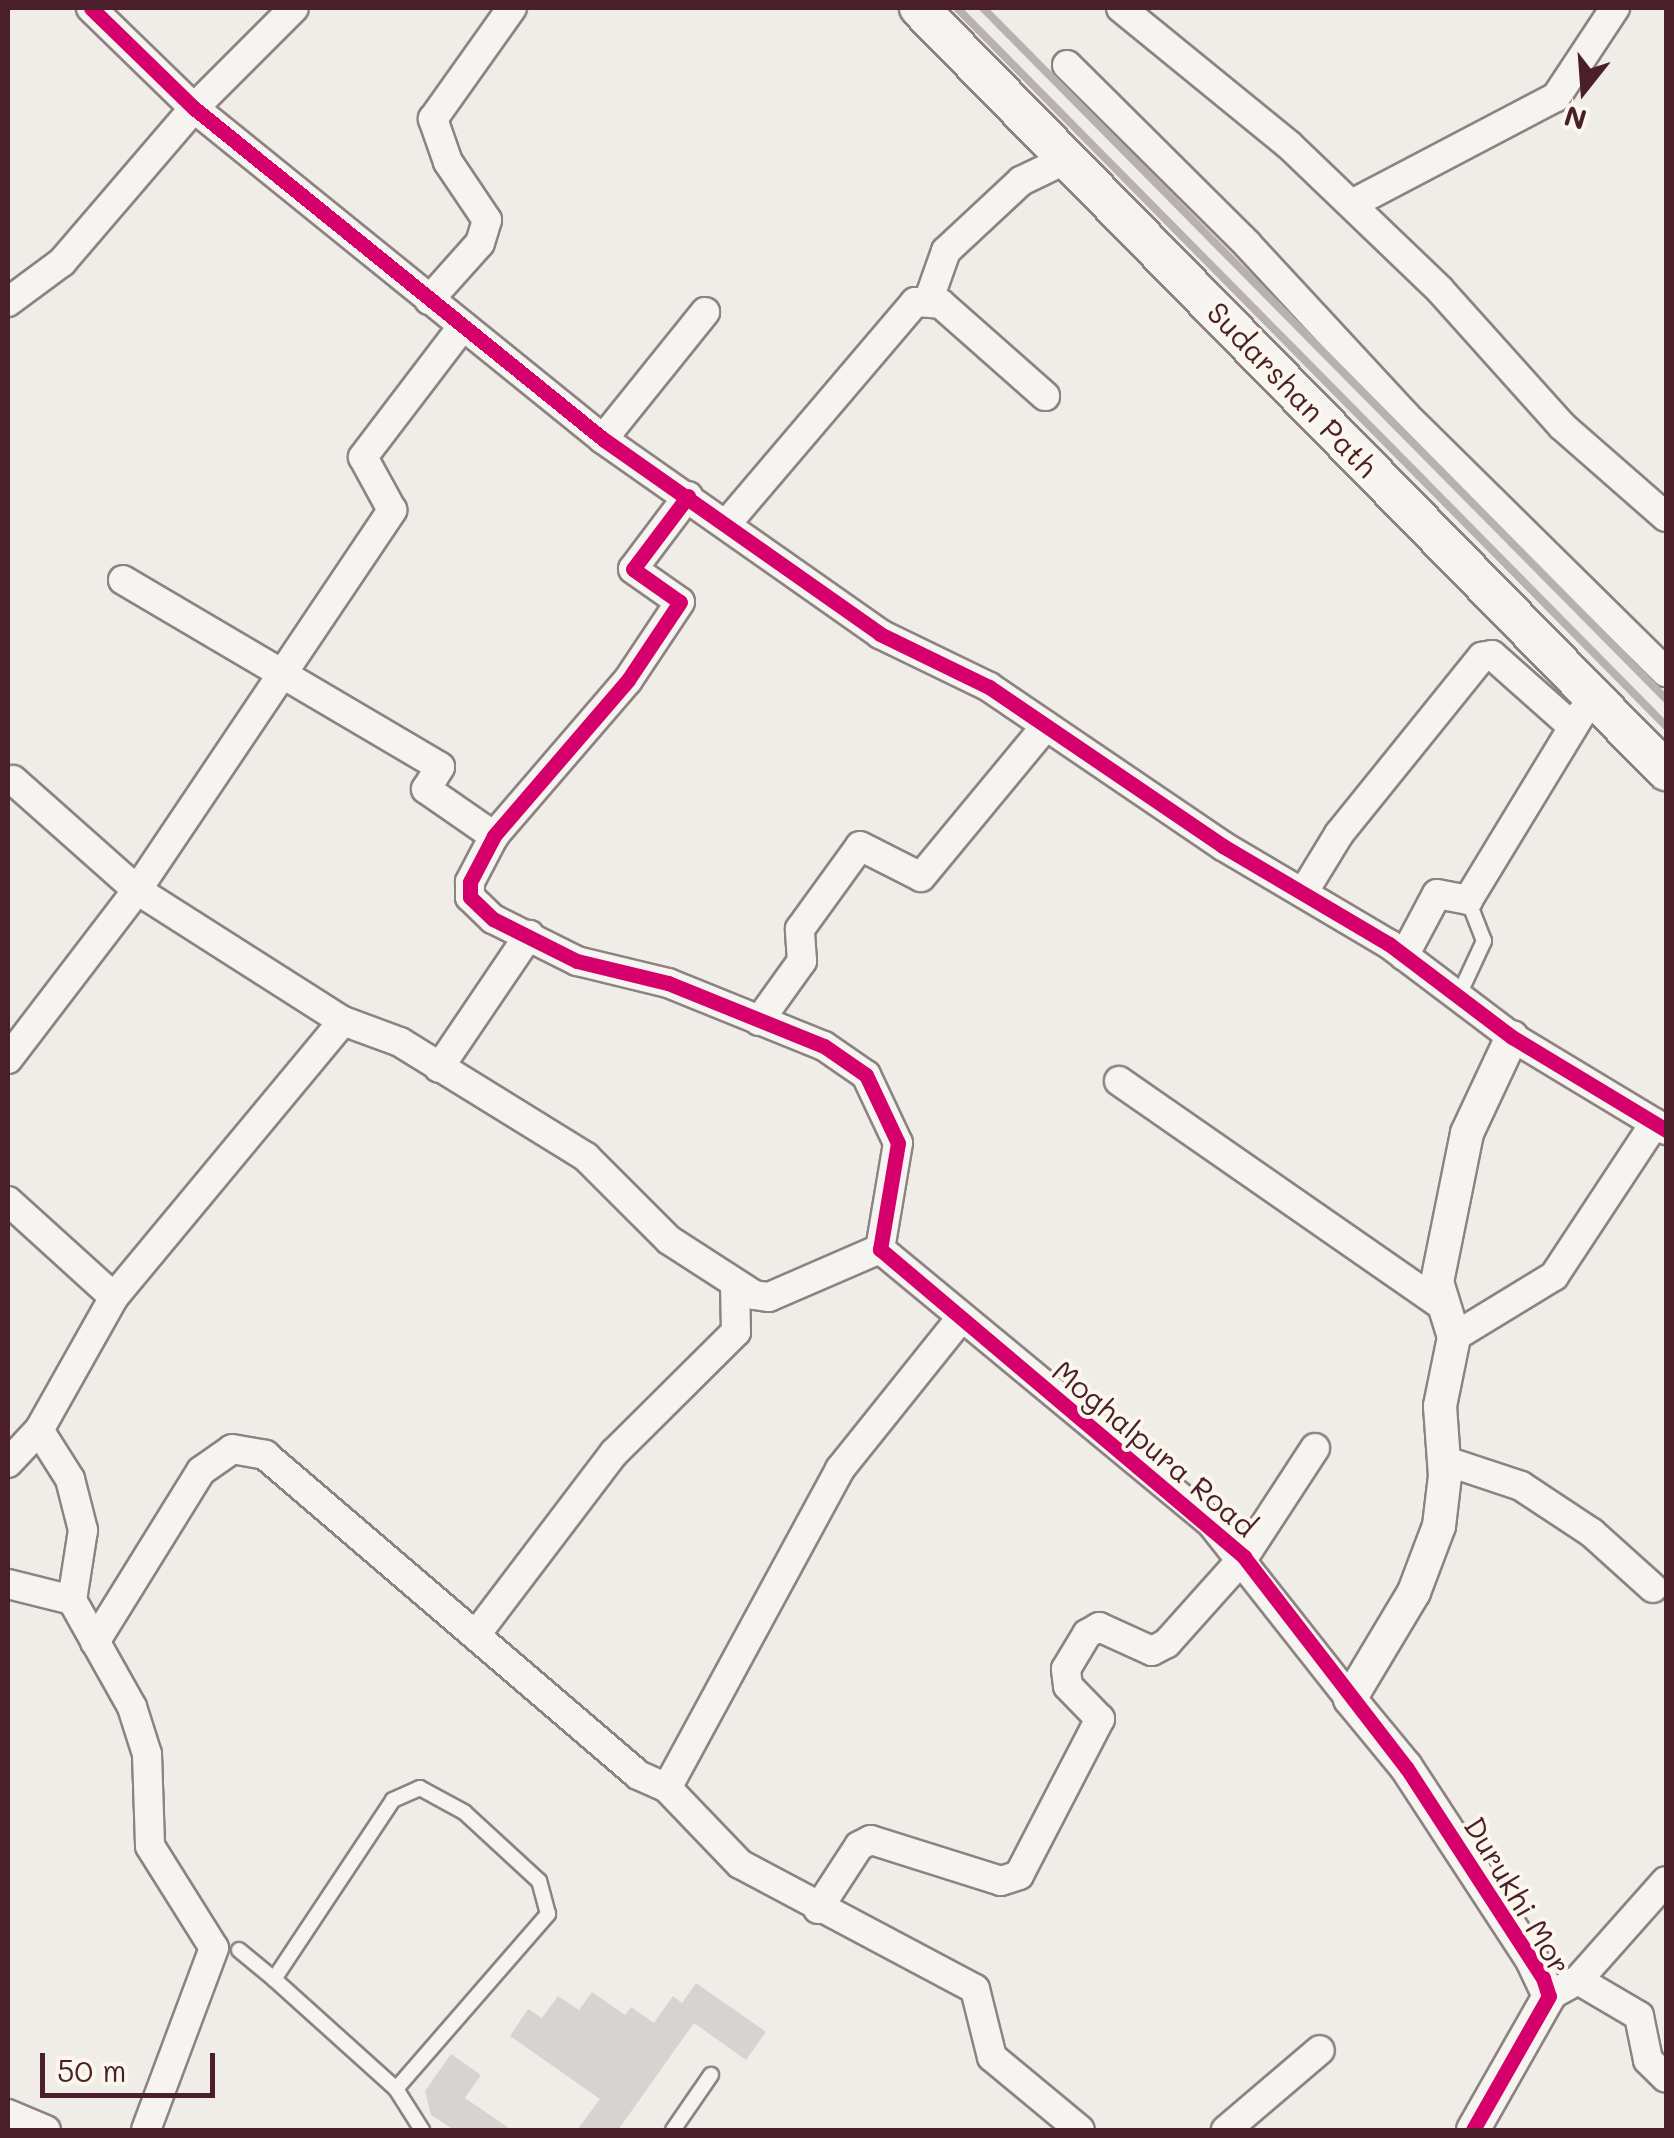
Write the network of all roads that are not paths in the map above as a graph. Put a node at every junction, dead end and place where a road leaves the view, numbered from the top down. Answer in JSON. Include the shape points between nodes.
{"nodes":[{"id":1,"x":91,"y":8,"type":"edge"},
{"id":2,"x":294,"y":8,"type":"edge"},
{"id":3,"x":512,"y":8,"type":"edge"},
{"id":4,"x":919,"y":8,"type":"edge"},
{"id":5,"x":1121,"y":8,"type":"edge"},
{"id":6,"x":1615,"y":8,"type":"edge"},
{"id":7,"x":1067,"y":65,"type":"dead end"},
{"id":8,"x":194,"y":108,"type":"junction"},
{"id":9,"x":1067,"y":159,"type":"junction"},
{"id":10,"x":1352,"y":204,"type":"junction"},
{"id":11,"x":929,"y":299,"type":"junction"},
{"id":12,"x":429,"y":300,"type":"junction"},
{"id":13,"x":8,"y":302,"type":"edge"},
{"id":14,"x":705,"y":312,"type":"dead end"},
{"id":15,"x":462,"y":327,"type":"junction"},
{"id":16,"x":1045,"y":396,"type":"dead end"},
{"id":17,"x":603,"y":439,"type":"junction"},
{"id":18,"x":688,"y":496,"type":"junction"},
{"id":19,"x":1666,"y":517,"type":"edge"},
{"id":20,"x":728,"y":522,"type":"junction"},
{"id":21,"x":123,"y":580,"type":"dead end"},
{"id":22,"x":1549,"y":651,"type":"junction"},
{"id":23,"x":280,"y":668,"type":"junction"},
{"id":24,"x":1666,"y":672,"type":"edge"},
{"id":25,"x":1526,"y":685,"type":"junction"},
{"id":26,"x":1583,"y":711,"type":"junction"},
{"id":27,"x":1046,"y":726,"type":"junction"},
{"id":28,"x":1666,"y":771,"type":"edge"},
{"id":29,"x":12,"y":780,"type":"dead end"},
{"id":30,"x":494,"y":836,"type":"junction"},
{"id":31,"x":137,"y":890,"type":"junction"},
{"id":32,"x":1303,"y":893,"type":"junction"},
{"id":33,"x":1468,"y":900,"type":"junction"},
{"id":34,"x":529,"y":935,"type":"junction"},
{"id":35,"x":1404,"y":956,"type":"junction"},
{"id":36,"x":1458,"y":997,"type":"junction"},
{"id":37,"x":343,"y":1020,"type":"junction"},
{"id":38,"x":760,"y":1020,"type":"junction"},
{"id":39,"x":1512,"y":1037,"type":"junction"},
{"id":40,"x":8,"y":1059,"type":"edge"},
{"id":41,"x":439,"y":1068,"type":"junction"},
{"id":42,"x":1120,"y":1082,"type":"dead end"},
{"id":43,"x":1661,"y":1127,"type":"edge"},
{"id":44,"x":8,"y":1201,"type":"edge"},
{"id":45,"x":888,"y":1257,"type":"junction"},
{"id":46,"x":734,"y":1285,"type":"junction"},
{"id":47,"x":114,"y":1297,"type":"junction"},
{"id":48,"x":960,"y":1319,"type":"junction"},
{"id":49,"x":1449,"y":1322,"type":"junction"},
{"id":50,"x":39,"y":1430,"type":"junction"},
{"id":51,"x":1315,"y":1448,"type":"dead end"},
{"id":52,"x":1442,"y":1460,"type":"junction"},
{"id":53,"x":8,"y":1463,"type":"edge"},
{"id":54,"x":1244,"y":1557,"type":"junction"},
{"id":55,"x":8,"y":1584,"type":"edge"},
{"id":56,"x":1652,"y":1588,"type":"dead end"},
{"id":57,"x":72,"y":1600,"type":"junction"},
{"id":58,"x":478,"y":1632,"type":"junction"},
{"id":59,"x":94,"y":1642,"type":"junction"},
{"id":60,"x":1350,"y":1699,"type":"junction"},
{"id":61,"x":667,"y":1788,"type":"junction"},
{"id":62,"x":1666,"y":1881,"type":"edge"},
{"id":63,"x":818,"y":1909,"type":"junction"},
{"id":64,"x":239,"y":1950,"type":"dead end"},
{"id":65,"x":274,"y":1978,"type":"junction"},
{"id":66,"x":1578,"y":1980,"type":"junction"},
{"id":67,"x":1549,"y":1996,"type":"junction"},
{"id":68,"x":1320,"y":2050,"type":"dead end"},
{"id":69,"x":711,"y":2076,"type":"dead end"},
{"id":70,"x":1666,"y":2078,"type":"edge"},
{"id":71,"x":396,"y":2089,"type":"junction"},
{"id":72,"x":8,"y":2114,"type":"edge"},
{"id":73,"x":46,"y":2130,"type":"edge"},
{"id":74,"x":146,"y":2130,"type":"edge"},
{"id":75,"x":422,"y":2130,"type":"edge"},
{"id":76,"x":673,"y":2130,"type":"edge"},
{"id":77,"x":1080,"y":2130,"type":"edge"},
{"id":78,"x":1226,"y":2130,"type":"edge"},
{"id":79,"x":1473,"y":2130,"type":"edge"}],
"edges":[{"from":1,"to":8,"type":"street"},
{"from":2,"to":8,"type":"street"},
{"from":3,"to":12,"type":"street","via":[[433,119],[448,162],[487,220],[480,243]]},
{"from":4,"to":9,"type":"main road","name":"Sudarshan Path"},
{"from":5,"to":10,"type":"street","via":[[1235,97]]},
{"from":6,"to":10,"type":"street","via":[[1556,97]]},
{"from":7,"to":24,"type":"street","via":[[1247,244],[1406,416]]},
{"from":8,"to":12,"type":"street"},
{"from":8,"to":13,"type":"street","via":[[62,262]]},
{"from":9,"to":11,"type":"street","via":[[1021,181],[946,251]]},
{"from":9,"to":22,"type":"main road","name":"Sudarshan Path"},
{"from":10,"to":19,"type":"street","via":[[1562,426]]},
{"from":11,"to":16,"type":"street"},
{"from":11,"to":20,"type":"street","via":[[915,302],[895,324]]},
{"from":12,"to":15,"type":"street"},
{"from":14,"to":17,"type":"street"},
{"from":15,"to":17,"type":"street"},
{"from":15,"to":23,"type":"street","via":[[363,456],[392,510]]},
{"from":17,"to":18,"type":"street"},
{"from":18,"to":20,"type":"street"},
{"from":18,"to":30,"type":"street","via":[[633,569],[680,602],[628,680]]},
{"from":20,"to":27,"type":"street","via":[[880,634],[989,687]]},
{"from":21,"to":23,"type":"street"},
{"from":22,"to":25,"type":"street"},
{"from":22,"to":26,"type":"main road","name":"Sudarshan Path"},
{"from":23,"to":30,"type":"street","via":[[440,767],[426,789]]},
{"from":23,"to":31,"type":"street"},
{"from":25,"to":26,"type":"street"},
{"from":25,"to":32,"type":"street","via":[[1492,656],[1482,657],[1339,834]]},
{"from":26,"to":28,"type":"main road","name":"Sudarshan Path"},
{"from":26,"to":33,"type":"street"},
{"from":27,"to":32,"type":"street"},
{"from":27,"to":38,"type":"street","via":[[921,877],[860,846],[800,929],[802,961]]},
{"from":29,"to":31,"type":"street"},
{"from":30,"to":34,"type":"street","via":[[470,882],[470,898],[493,919]]},
{"from":31,"to":37,"type":"street"},
{"from":31,"to":40,"type":"street"},
{"from":32,"to":35,"type":"street"},
{"from":33,"to":35,"type":"street","via":[[1437,894]]},
{"from":33,"to":36,"type":"lane","via":[[1484,940]]},
{"from":34,"to":38,"type":"street","via":[[577,961],[668,983]]},
{"from":34,"to":41,"type":"street"},
{"from":35,"to":36,"type":"street"},
{"from":36,"to":39,"type":"street"},
{"from":37,"to":41,"type":"street","via":[[400,1042]]},
{"from":37,"to":47,"type":"street"},
{"from":38,"to":45,"type":"street","via":[[851,1061],[876,1090],[899,1158],[880,1224]]},
{"from":39,"to":43,"type":"street"},
{"from":39,"to":49,"type":"street","via":[[1467,1133],[1437,1282]]},
{"from":41,"to":46,"type":"street","via":[[586,1158],[646,1220]]},
{"from":42,"to":49,"type":"street"},
{"from":43,"to":49,"type":"street","via":[[1554,1276]]},
{"from":44,"to":47,"type":"street"},
{"from":45,"to":46,"type":"street","via":[[769,1297]]},
{"from":45,"to":48,"type":"street","name":"Moghalpura Road"},
{"from":46,"to":58,"type":"street","via":[[736,1332],[614,1453]]},
{"from":47,"to":50,"type":"street"},
{"from":48,"to":54,"type":"street","name":"Moghalpura Road"},
{"from":48,"to":61,"type":"street","via":[[840,1469]]},
{"from":49,"to":52,"type":"street"},
{"from":50,"to":53,"type":"street"},
{"from":50,"to":57,"type":"street","via":[[78,1502],[83,1530]]},
{"from":51,"to":54,"type":"street"},
{"from":52,"to":56,"type":"street","via":[[1521,1486],[1592,1534]]},
{"from":52,"to":60,"type":"street","via":[[1439,1526],[1426,1568]]},
{"from":54,"to":60,"type":"street","name":"Moghalpura Road"},
{"from":54,"to":63,"type":"street","via":[[1167,1643],[1152,1651],[1099,1627],[1087,1634],[1066,1669],[1068,1686],[1100,1719],[1018,1875],[1001,1880],[871,1840],[859,1846]]},
{"from":55,"to":57,"type":"street"},
{"from":57,"to":59,"type":"street"},
{"from":58,"to":59,"type":"street","via":[[265,1455],[232,1449],[201,1471]]},
{"from":58,"to":61,"type":"street","via":[[638,1775]]},
{"from":59,"to":74,"type":"street","via":[[132,1707],[147,1754],[150,1846],[214,1948]]},
{"from":60,"to":67,"type":"street","name":"Durukhi Mor","via":[[1406,1768]]},
{"from":61,"to":63,"type":"street","via":[[740,1864]]},
{"from":62,"to":66,"type":"street"},
{"from":63,"to":77,"type":"street","via":[[975,1989],[992,2057]]},
{"from":64,"to":65,"type":"lane"},
{"from":65,"to":71,"type":"lane"},
{"from":65,"to":71,"type":"lane","via":[[393,1800],[420,1788],[464,1812],[538,1880],[548,1914]]},
{"from":66,"to":67,"type":"street"},
{"from":66,"to":70,"type":"street","via":[[1639,2016],[1648,2060]]},
{"from":67,"to":79,"type":"street","name":"Durukhi Mor"},
{"from":68,"to":78,"type":"street"},
{"from":69,"to":76,"type":"lane"},
{"from":71,"to":75,"type":"lane"},
{"from":72,"to":73,"type":"street"}]}
